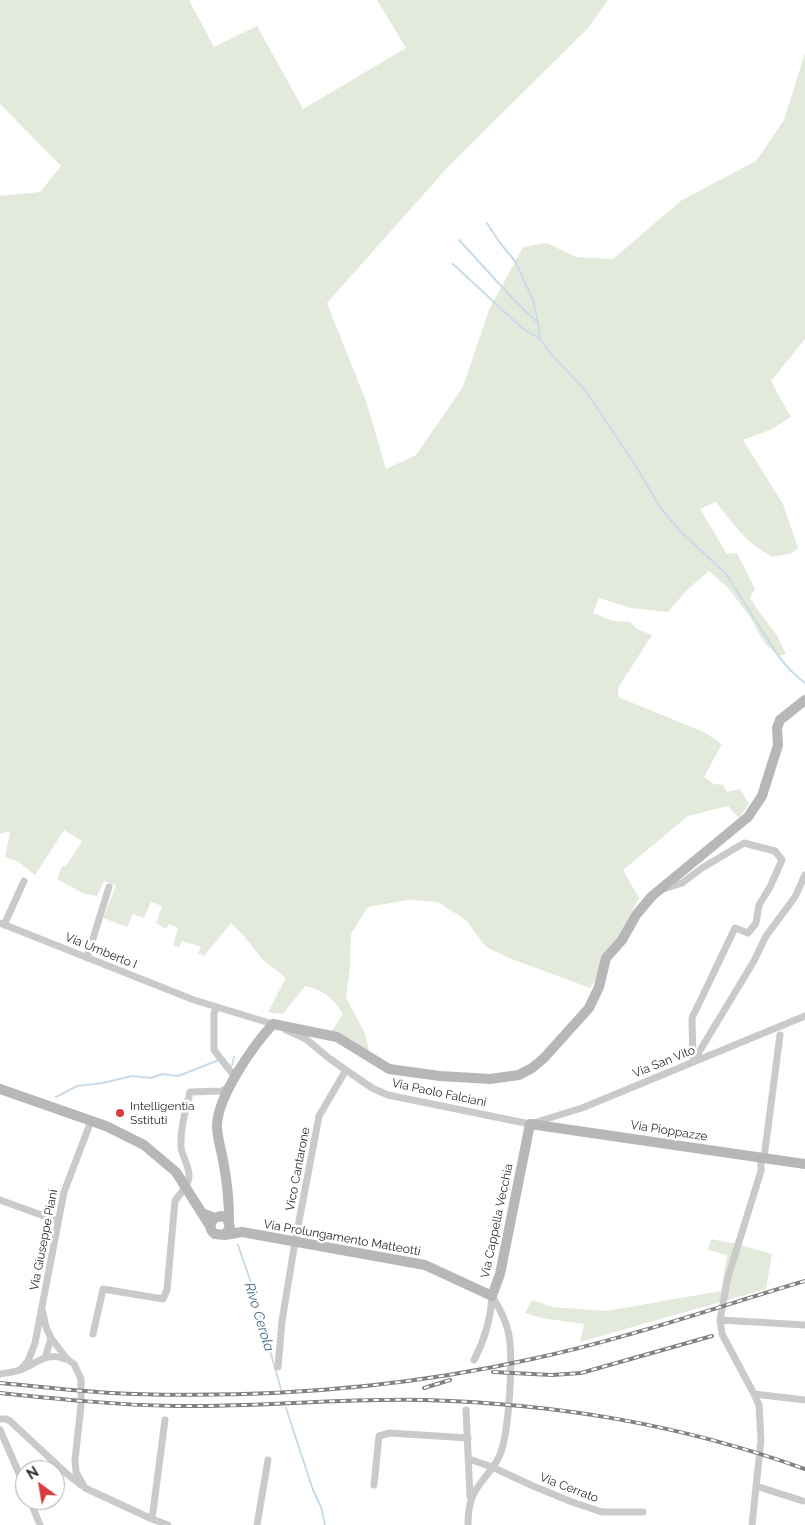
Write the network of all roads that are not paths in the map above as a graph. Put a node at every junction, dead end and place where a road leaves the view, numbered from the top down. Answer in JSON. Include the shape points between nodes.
{"nodes":[{"id":1,"x":804,"y":702,"type":"edge"},
{"id":2,"x":805,"y":875,"type":"edge"},
{"id":3,"x":24,"y":881,"type":"dead end"},
{"id":4,"x":109,"y":887,"type":"dead end"},
{"id":5,"x":659,"y":891,"type":"junction"},
{"id":6,"x":2,"y":924,"type":"edge"},
{"id":7,"x":87,"y":958,"type":"junction"},
{"id":8,"x":216,"y":1007,"type":"junction"},
{"id":9,"x":805,"y":1016,"type":"edge"},
{"id":10,"x":273,"y":1024,"type":"junction"},
{"id":11,"x":780,"y":1035,"type":"dead end"},
{"id":12,"x":693,"y":1062,"type":"junction"},
{"id":13,"x":346,"y":1070,"type":"junction"},
{"id":14,"x":235,"y":1077,"type":"junction"},
{"id":15,"x":229,"y":1086,"type":"junction"},
{"id":16,"x":0,"y":1088,"type":"edge"},
{"id":17,"x":92,"y":1121,"type":"junction"},
{"id":18,"x":530,"y":1124,"type":"junction"},
{"id":19,"x":762,"y":1158,"type":"junction"},
{"id":20,"x":805,"y":1164,"type":"edge"},
{"id":21,"x":186,"y":1188,"type":"junction"},
{"id":22,"x":0,"y":1200,"type":"edge"},
{"id":23,"x":229,"y":1208,"type":"junction"},
{"id":24,"x":214,"y":1220,"type":"junction"},
{"id":25,"x":58,"y":1221,"type":"junction"},
{"id":26,"x":229,"y":1222,"type":"junction"},
{"id":27,"x":242,"y":1232,"type":"junction"},
{"id":28,"x":224,"y":1235,"type":"junction"},
{"id":29,"x":295,"y":1242,"type":"junction"},
{"id":30,"x":492,"y":1296,"type":"junction"},
{"id":31,"x":42,"y":1309,"type":"junction"},
{"id":32,"x":720,"y":1320,"type":"junction"},
{"id":33,"x":805,"y":1325,"type":"edge"},
{"id":34,"x":93,"y":1334,"type":"dead end"},
{"id":35,"x":51,"y":1338,"type":"junction"},
{"id":36,"x":35,"y":1343,"type":"junction"},
{"id":37,"x":45,"y":1358,"type":"junction"},
{"id":38,"x":67,"y":1359,"type":"junction"},
{"id":39,"x":474,"y":1360,"type":"dead end"},
{"id":40,"x":278,"y":1367,"type":"dead end"},
{"id":41,"x":20,"y":1370,"type":"junction"},
{"id":42,"x":0,"y":1374,"type":"edge"},
{"id":43,"x":754,"y":1394,"type":"junction"},
{"id":44,"x":805,"y":1400,"type":"edge"},
{"id":45,"x":466,"y":1410,"type":"dead end"},
{"id":46,"x":0,"y":1419,"type":"edge"},
{"id":47,"x":165,"y":1420,"type":"dead end"},
{"id":48,"x":0,"y":1430,"type":"edge"},
{"id":49,"x":468,"y":1438,"type":"junction"},
{"id":50,"x":469,"y":1459,"type":"junction"},
{"id":51,"x":268,"y":1460,"type":"dead end"},
{"id":52,"x":15,"y":1464,"type":"edge"},
{"id":53,"x":492,"y":1467,"type":"junction"},
{"id":54,"x":374,"y":1485,"type":"dead end"},
{"id":55,"x":756,"y":1486,"type":"junction"},
{"id":56,"x":85,"y":1488,"type":"junction"},
{"id":57,"x":470,"y":1499,"type":"junction"},
{"id":58,"x":803,"y":1501,"type":"dead end"},
{"id":59,"x":34,"y":1510,"type":"edge"},
{"id":60,"x":642,"y":1512,"type":"dead end"},
{"id":61,"x":152,"y":1519,"type":"junction"},
{"id":62,"x":40,"y":1525,"type":"edge"},
{"id":63,"x":168,"y":1525,"type":"edge"},
{"id":64,"x":257,"y":1525,"type":"edge"},
{"id":65,"x":468,"y":1525,"type":"edge"},
{"id":66,"x":752,"y":1525,"type":"edge"}],
"edges":[{"from":1,"to":5,"type":"street","via":[[780,720],[778,745],[762,796],[748,817]]},
{"from":2,"to":12,"type":"street","via":[[795,897],[766,936]]},
{"from":3,"to":6,"type":"street"},
{"from":4,"to":7,"type":"street"},
{"from":5,"to":10,"type":"street","via":[[636,915],[622,940],[606,958],[600,987],[589,1008],[544,1058],[519,1075],[490,1079],[389,1070],[337,1037]]},
{"from":5,"to":12,"type":"street","via":[[682,882],[744,843],[775,851],[782,860],[759,905],[756,923],[748,933],[735,928],[692,1018]]},
{"from":6,"to":7,"type":"street","name":"Via Umberto I"},
{"from":7,"to":8,"type":"street","name":"Via Umberto I"},
{"from":8,"to":10,"type":"street","name":"Via Paolo Falciani"},
{"from":8,"to":14,"type":"street","via":[[214,1050]]},
{"from":9,"to":12,"type":"street","name":"Via San Vito"},
{"from":10,"to":13,"type":"street","name":"Via Paolo Falciani","via":[[306,1039]]},
{"from":10,"to":14,"type":"street"},
{"from":11,"to":19,"type":"street"},
{"from":12,"to":18,"type":"street","name":"Via San Vito","via":[[582,1108]]},
{"from":13,"to":18,"type":"street","name":"Via Paolo Falciani","via":[[388,1095]]},
{"from":13,"to":29,"type":"street","name":"Vico Cantarone","via":[[319,1116]]},
{"from":14,"to":15,"type":"street"},
{"from":15,"to":21,"type":"street","via":[[222,1090],[190,1092],[183,1118],[181,1147],[189,1177]]},
{"from":15,"to":23,"type":"street","via":[[217,1127]]},
{"from":16,"to":17,"type":"street"},
{"from":17,"to":21,"type":"street","via":[[144,1145],[176,1172]]},
{"from":17,"to":25,"type":"street","name":"Via Giuseppe Piani","via":[[64,1192]]},
{"from":18,"to":19,"type":"street","name":"Via Pioppazze"},
{"from":18,"to":30,"type":"street","name":"Via Cappella Vecchia","via":[[500,1274]]},
{"from":19,"to":20,"type":"street","name":"Via Pioppazze"},
{"from":19,"to":32,"type":"street","via":[[728,1277]]},
{"from":21,"to":24,"type":"street","via":[[204,1214]]},
{"from":21,"to":34,"type":"street","via":[[175,1201],[167,1290],[163,1299],[103,1289]]},
{"from":22,"to":25,"type":"street"},
{"from":23,"to":24,"type":"street"},
{"from":23,"to":26,"type":"street"},
{"from":24,"to":26,"type":"street","name":"Via Prolungamento Matteotti","via":[[224,1217]]},
{"from":24,"to":28,"type":"street","via":[[215,1234]]},
{"from":25,"to":31,"type":"street","name":"Via Giuseppe Piani"},
{"from":26,"to":27,"type":"street","name":"Via Prolungamento Matteotti"},
{"from":26,"to":28,"type":"street","via":[[229,1230]]},
{"from":27,"to":28,"type":"street","name":"Via Prolungamento Matteotti"},
{"from":27,"to":29,"type":"street","name":"Via Prolungamento Matteotti"},
{"from":29,"to":30,"type":"street","name":"Via Prolungamento Matteotti","via":[[424,1266]]},
{"from":29,"to":40,"type":"street","name":"Vico Cantarone"},
{"from":30,"to":39,"type":"street","via":[[481,1346]]},
{"from":30,"to":53,"type":"street","name":"Via Cappella Vecchia","via":[[505,1318],[511,1347],[505,1438]]},
{"from":31,"to":35,"type":"street"},
{"from":31,"to":36,"type":"street","name":"Via Giuseppe Piani"},
{"from":32,"to":33,"type":"street"},
{"from":32,"to":43,"type":"street","via":[[727,1345]]},
{"from":35,"to":37,"type":"street"},
{"from":35,"to":38,"type":"street"},
{"from":36,"to":37,"type":"street"},
{"from":36,"to":41,"type":"street","name":"Via Giuseppe Piani","via":[[28,1361]]},
{"from":37,"to":38,"type":"street","via":[[58,1355]]},
{"from":37,"to":41,"type":"street"},
{"from":38,"to":56,"type":"street","via":[[74,1364],[81,1379],[75,1460],[76,1472]]},
{"from":41,"to":42,"type":"street"},
{"from":43,"to":44,"type":"street"},
{"from":43,"to":55,"type":"street","via":[[759,1405],[762,1440]]},
{"from":45,"to":49,"type":"street"},
{"from":46,"to":56,"type":"street","via":[[10,1421]]},
{"from":47,"to":61,"type":"street"},
{"from":48,"to":52,"type":"street"},
{"from":49,"to":50,"type":"street"},
{"from":49,"to":54,"type":"street","via":[[390,1433],[379,1436]]},
{"from":50,"to":53,"type":"street","name":"Via Cerrato"},
{"from":50,"to":57,"type":"street"},
{"from":51,"to":64,"type":"street"},
{"from":53,"to":57,"type":"street","name":"Via Cappella Vecchia"},
{"from":53,"to":60,"type":"street","name":"Via Cerrato","via":[[602,1512]]},
{"from":55,"to":58,"type":"street"},
{"from":55,"to":66,"type":"street"},
{"from":56,"to":61,"type":"street"},
{"from":57,"to":65,"type":"street"},
{"from":59,"to":62,"type":"street"},
{"from":61,"to":63,"type":"street"}]}
